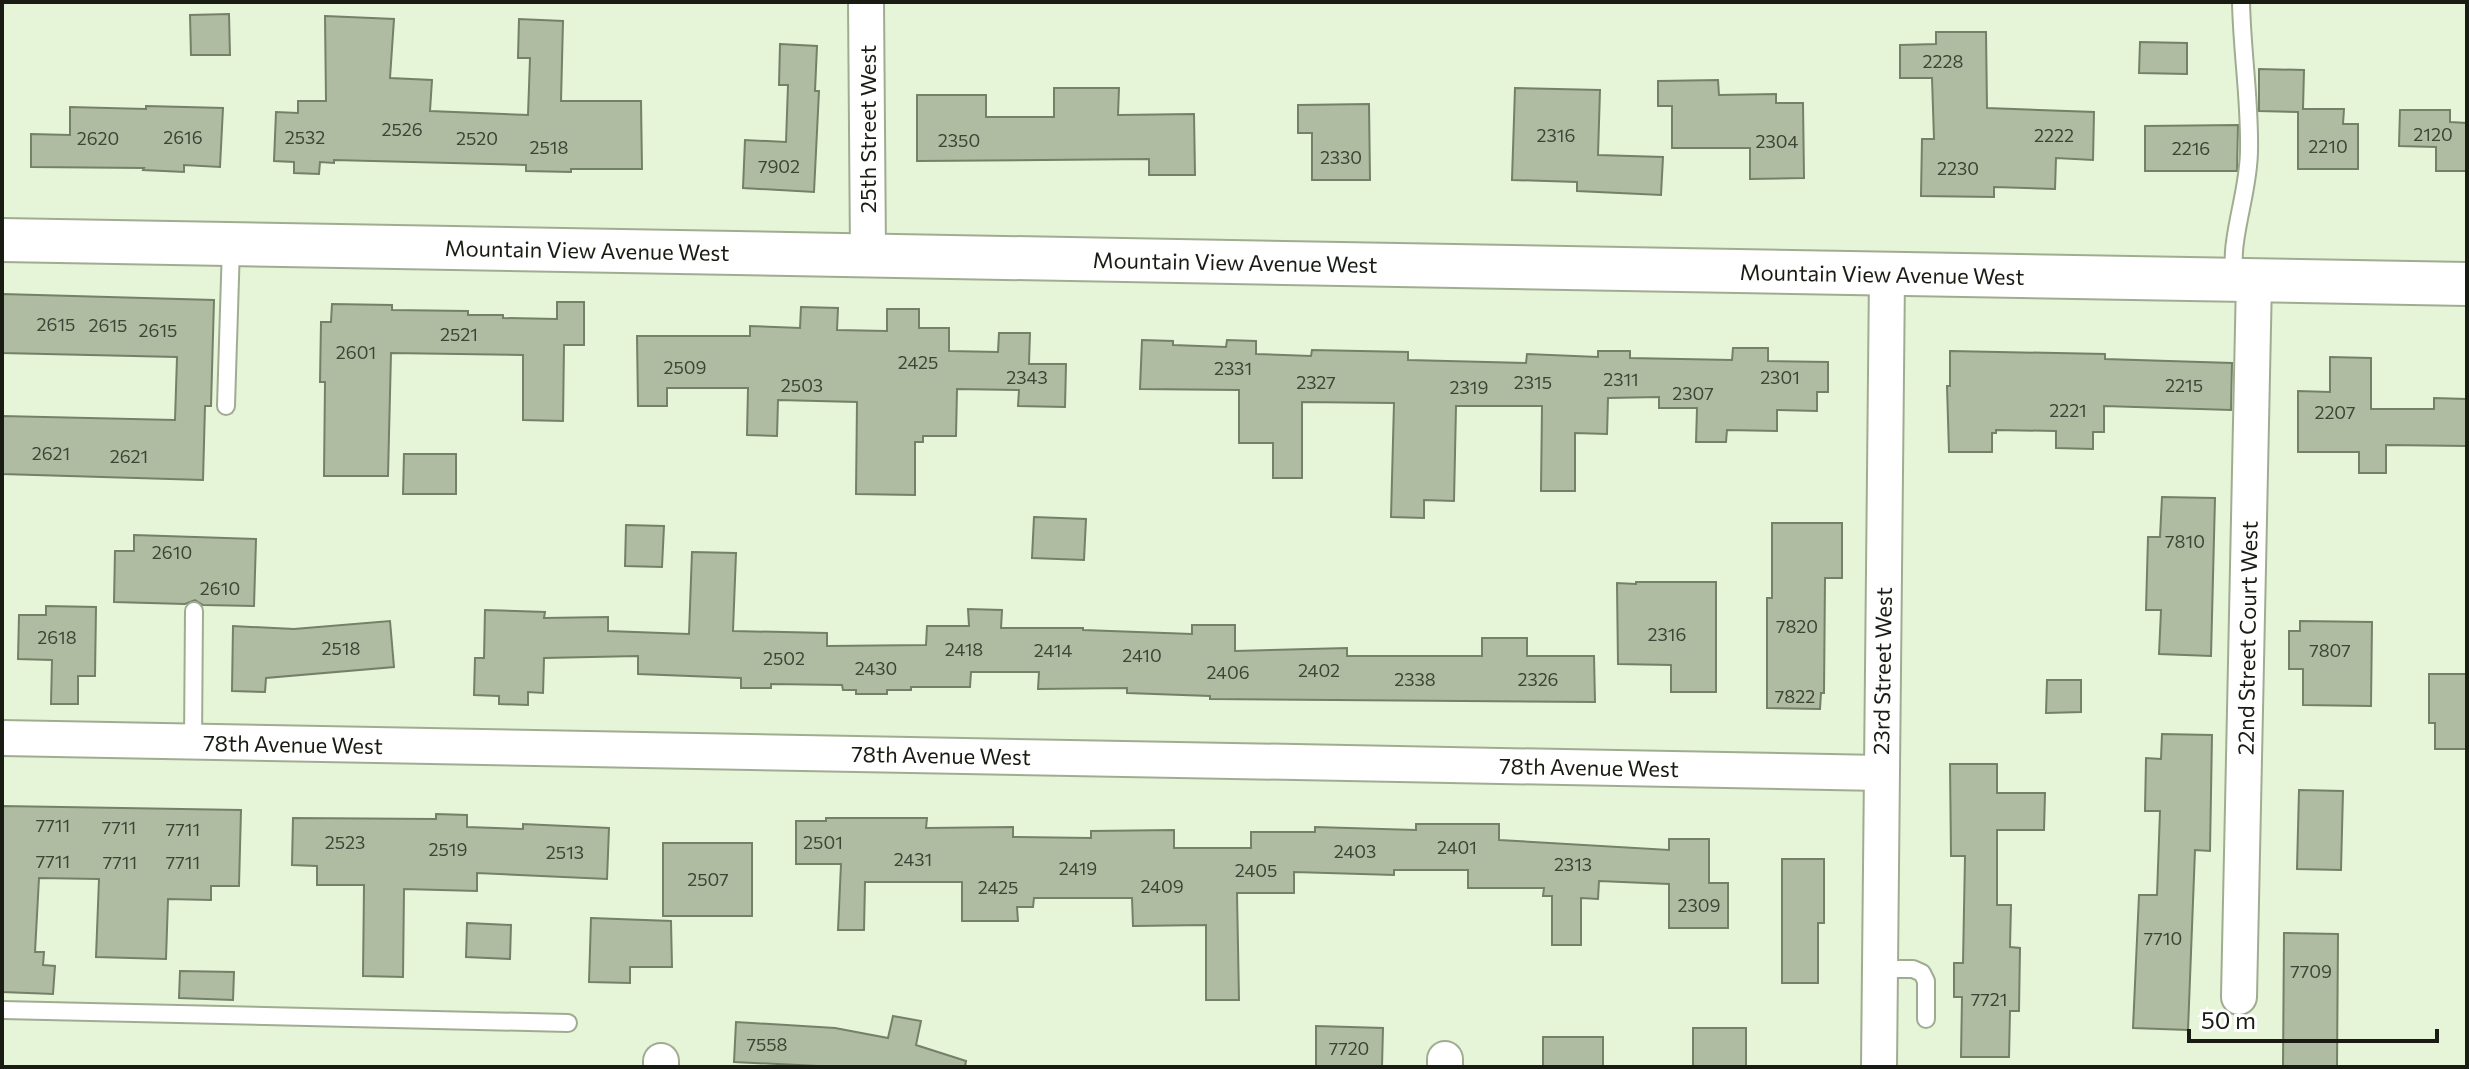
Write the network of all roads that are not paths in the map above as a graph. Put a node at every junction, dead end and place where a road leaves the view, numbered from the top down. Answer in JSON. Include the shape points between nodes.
{"nodes":[{"id":1,"x":866,"y":2,"type":"edge"},
{"id":2,"x":2241,"y":2,"type":"edge"},
{"id":3,"x":2,"y":240,"type":"edge"},
{"id":4,"x":231,"y":244,"type":"junction"},
{"id":5,"x":868,"y":255,"type":"junction"},
{"id":6,"x":1887,"y":275,"type":"junction"},
{"id":7,"x":2244,"y":280,"type":"junction"},
{"id":8,"x":2467,"y":284,"type":"edge"},
{"id":9,"x":226,"y":406,"type":"dead end"},
{"id":10,"x":194,"y":611,"type":"dead end"},
{"id":11,"x":2,"y":738,"type":"edge"},
{"id":12,"x":193,"y":742,"type":"junction"},
{"id":13,"x":1881,"y":773,"type":"junction"},
{"id":14,"x":1880,"y":969,"type":"junction"},
{"id":15,"x":2239,"y":997,"type":"dead end"},
{"id":16,"x":2,"y":1010,"type":"edge"},
{"id":17,"x":1926,"y":1019,"type":"dead end"},
{"id":18,"x":568,"y":1023,"type":"dead end"},
{"id":19,"x":1879,"y":1067,"type":"edge"}],
"edges":[{"from":1,"to":5,"type":"street","name":"25th Street West"},
{"from":2,"to":7,"type":"lane","via":[[2249,153],[2235,243]]},
{"from":3,"to":4,"type":"street","name":"Mountain View Avenue West"},
{"from":4,"to":5,"type":"street","name":"Mountain View Avenue West"},
{"from":4,"to":9,"type":"lane"},
{"from":5,"to":6,"type":"street","name":"Mountain View Avenue West"},
{"from":6,"to":7,"type":"street","name":"Mountain View Avenue West"},
{"from":6,"to":13,"type":"street","name":"23rd Street West"},
{"from":7,"to":8,"type":"street","name":"Mountain View Avenue West"},
{"from":7,"to":15,"type":"street","name":"22nd Street Court West"},
{"from":10,"to":12,"type":"lane"},
{"from":11,"to":12,"type":"street","name":"78th Avenue West"},
{"from":12,"to":13,"type":"street","name":"78th Avenue West"},
{"from":13,"to":14,"type":"street","name":"23rd Street West"},
{"from":14,"to":17,"type":"lane","via":[[1922,973]]},
{"from":14,"to":19,"type":"street","name":"23rd Street West"},
{"from":16,"to":18,"type":"lane"}]}
